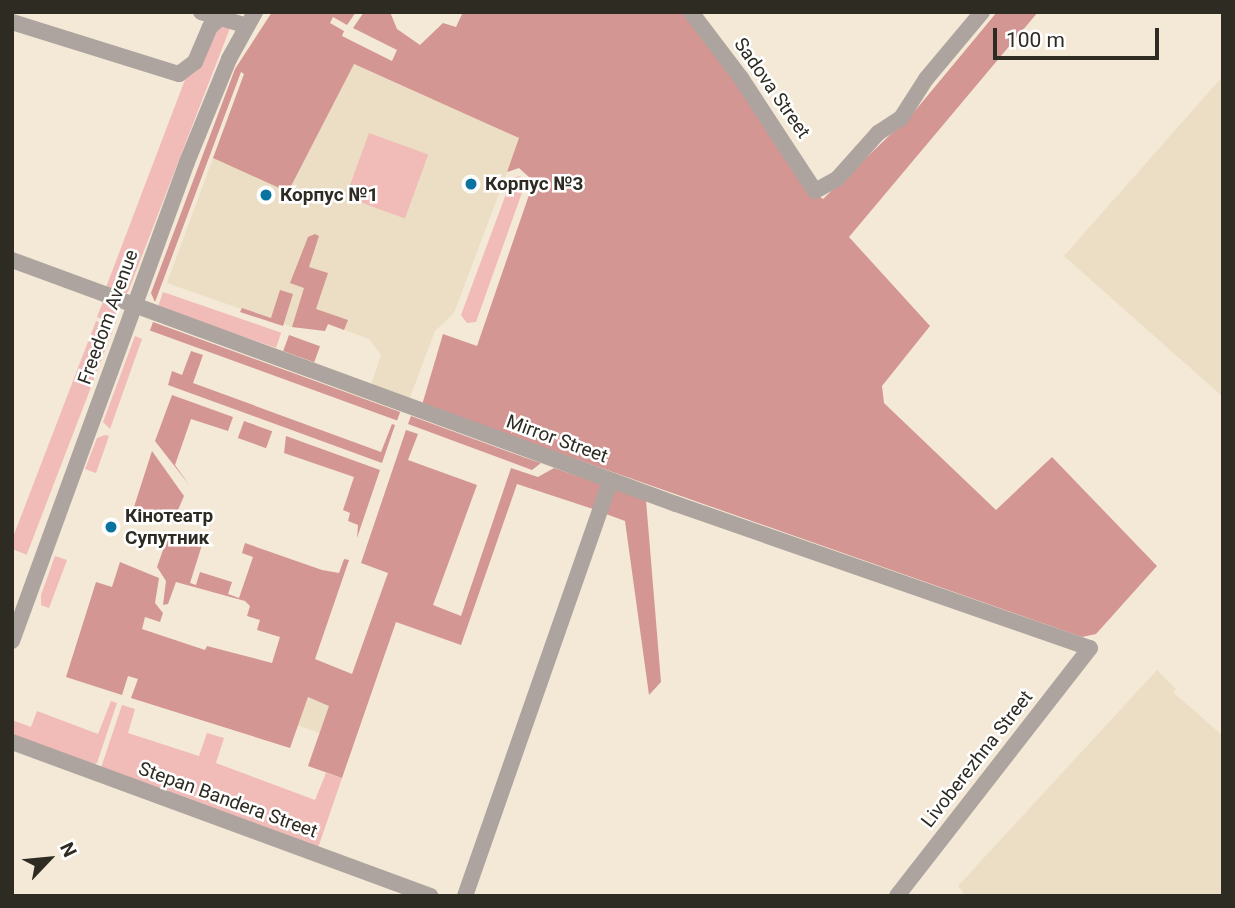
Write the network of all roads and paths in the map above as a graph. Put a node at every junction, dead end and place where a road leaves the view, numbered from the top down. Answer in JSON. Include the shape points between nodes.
{"nodes":[{"id":1,"x":201,"y":12,"type":"edge"},
{"id":2,"x":691,"y":12,"type":"edge"},
{"id":3,"x":972,"y":16,"type":"edge"},
{"id":4,"x":219,"y":19,"type":"junction"},
{"id":5,"x":251,"y":19,"type":"edge"},
{"id":6,"x":12,"y":22,"type":"edge"},
{"id":7,"x":12,"y":260,"type":"edge"},
{"id":8,"x":134,"y":306,"type":"junction"},
{"id":9,"x":610,"y":481,"type":"junction"},
{"id":10,"x":12,"y":641,"type":"edge"},
{"id":11,"x":1090,"y":648,"type":"joint"},
{"id":12,"x":12,"y":742,"type":"edge"},
{"id":13,"x":431,"y":896,"type":"edge"},
{"id":14,"x":465,"y":896,"type":"edge"},
{"id":15,"x":897,"y":896,"type":"edge"}],
"edges":[{"from":1,"to":4,"type":"street"},
{"from":2,"to":3,"type":"street","name":"Sadova Street","via":[[816,191],[837,179],[878,133],[901,118]]},
{"from":4,"to":5,"type":"street"},
{"from":4,"to":6,"type":"street","via":[[192,66],[178,74]]},
{"from":5,"to":8,"type":"street","name":"Freedom Avenue","via":[[187,162]]},
{"from":7,"to":8,"type":"street","name":"Mirror Street"},
{"from":8,"to":9,"type":"street","name":"Mirror Street"},
{"from":8,"to":10,"type":"street","name":"Freedom Avenue"},
{"from":9,"to":11,"type":"street","name":"Mirror Street"},
{"from":9,"to":14,"type":"street"},
{"from":11,"to":15,"type":"street","name":"Livoberezhna Street"},
{"from":12,"to":13,"type":"street","name":"Stepan Bandera Street"}]}
